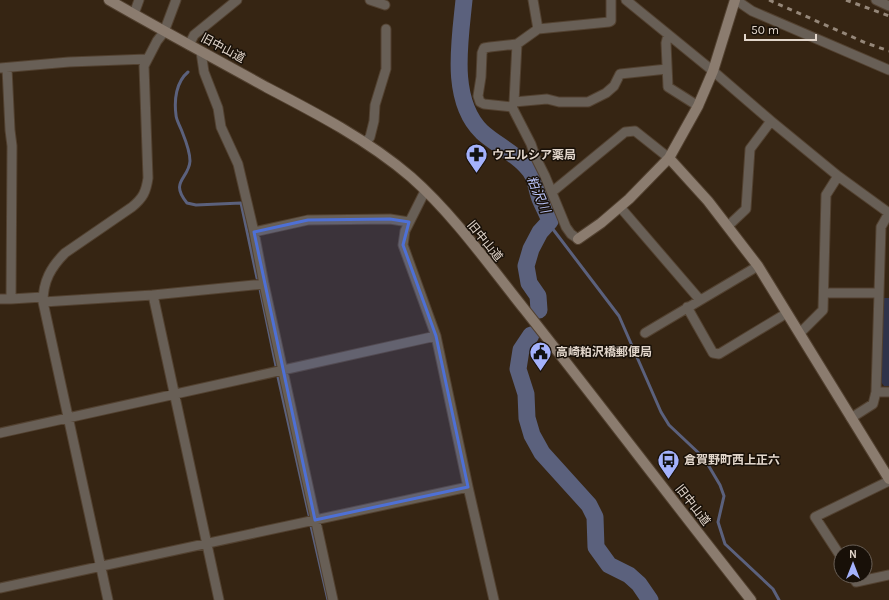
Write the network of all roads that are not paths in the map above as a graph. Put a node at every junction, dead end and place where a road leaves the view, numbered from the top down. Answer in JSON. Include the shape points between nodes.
{"nodes":[{"id":1,"x":109,"y":0,"type":"edge"},
{"id":2,"x":139,"y":0,"type":"edge"},
{"id":3,"x":176,"y":0,"type":"edge"},
{"id":4,"x":237,"y":0,"type":"edge"},
{"id":5,"x":370,"y":0,"type":"edge"},
{"id":6,"x":532,"y":0,"type":"edge"},
{"id":7,"x":611,"y":0,"type":"edge"},
{"id":8,"x":626,"y":0,"type":"edge"},
{"id":9,"x":736,"y":0,"type":"edge"},
{"id":10,"x":876,"y":0,"type":"edge"},
{"id":11,"x":385,"y":5,"type":"dead end"},
{"id":12,"x":889,"y":6,"type":"edge"},
{"id":13,"x":134,"y":14,"type":"junction"},
{"id":14,"x":386,"y":29,"type":"dead end"},
{"id":15,"x":538,"y":29,"type":"junction"},
{"id":16,"x":164,"y":32,"type":"junction"},
{"id":17,"x":668,"y":35,"type":"junction"},
{"id":18,"x":517,"y":44,"type":"junction"},
{"id":19,"x":189,"y":45,"type":"junction"},
{"id":20,"x":201,"y":52,"type":"junction"},
{"id":21,"x":147,"y":59,"type":"junction"},
{"id":22,"x":4,"y":68,"type":"edge"},
{"id":23,"x":667,"y":69,"type":"junction"},
{"id":24,"x":889,"y":70,"type":"edge"},
{"id":25,"x":713,"y":71,"type":"junction"},
{"id":26,"x":513,"y":104,"type":"junction"},
{"id":27,"x":698,"y":106,"type":"junction"},
{"id":28,"x":771,"y":121,"type":"junction"},
{"id":29,"x":365,"y":143,"type":"junction"},
{"id":30,"x":669,"y":158,"type":"junction"},
{"id":31,"x":838,"y":176,"type":"junction"},
{"id":32,"x":425,"y":191,"type":"junction"},
{"id":33,"x":552,"y":192,"type":"junction"},
{"id":34,"x":620,"y":207,"type":"junction"},
{"id":35,"x":889,"y":213,"type":"edge"},
{"id":36,"x":409,"y":222,"type":"junction"},
{"id":37,"x":728,"y":226,"type":"junction"},
{"id":38,"x":254,"y":232,"type":"junction"},
{"id":39,"x":578,"y":239,"type":"joint"},
{"id":40,"x":758,"y":266,"type":"junction"},
{"id":41,"x":264,"y":284,"type":"junction"},
{"id":42,"x":879,"y":292,"type":"junction"},
{"id":43,"x":824,"y":293,"type":"junction"},
{"id":44,"x":153,"y":295,"type":"junction"},
{"id":45,"x":0,"y":299,"type":"edge"},
{"id":46,"x":11,"y":299,"type":"junction"},
{"id":47,"x":43,"y":299,"type":"junction"},
{"id":48,"x":700,"y":300,"type":"junction"},
{"id":49,"x":687,"y":308,"type":"junction"},
{"id":50,"x":787,"y":314,"type":"junction"},
{"id":51,"x":645,"y":333,"type":"dead end"},
{"id":52,"x":800,"y":333,"type":"junction"},
{"id":53,"x":436,"y":336,"type":"junction"},
{"id":54,"x":282,"y":371,"type":"junction"},
{"id":55,"x":876,"y":392,"type":"junction"},
{"id":56,"x":889,"y":392,"type":"edge"},
{"id":57,"x":174,"y":394,"type":"junction"},
{"id":58,"x":68,"y":418,"type":"junction"},
{"id":59,"x":851,"y":418,"type":"junction"},
{"id":60,"x":0,"y":433,"type":"edge"},
{"id":61,"x":889,"y":480,"type":"edge"},
{"id":62,"x":468,"y":487,"type":"junction"},
{"id":63,"x":314,"y":520,"type":"junction"},
{"id":64,"x":206,"y":543,"type":"junction"},
{"id":65,"x":833,"y":544,"type":"edge"},
{"id":66,"x":100,"y":566,"type":"junction"},
{"id":67,"x":889,"y":575,"type":"edge"},
{"id":68,"x":873,"y":578,"type":"edge"},
{"id":69,"x":0,"y":588,"type":"edge"},
{"id":70,"x":108,"y":600,"type":"edge"},
{"id":71,"x":219,"y":600,"type":"edge"},
{"id":72,"x":333,"y":600,"type":"edge"},
{"id":73,"x":494,"y":600,"type":"edge"},
{"id":74,"x":751,"y":600,"type":"edge"}],
"edges":[{"from":1,"to":13,"type":"main road","name":"旧中山道"},
{"from":2,"to":13,"type":"street"},
{"from":3,"to":16,"type":"street"},
{"from":4,"to":19,"type":"street","via":[[194,35]]},
{"from":5,"to":11,"type":"street"},
{"from":6,"to":15,"type":"street"},
{"from":7,"to":15,"type":"street","via":[[609,22]]},
{"from":8,"to":17,"type":"street"},
{"from":9,"to":24,"type":"street","via":[[752,11]]},
{"from":9,"to":25,"type":"main road"},
{"from":10,"to":12,"type":"street"},
{"from":13,"to":16,"type":"main road","name":"旧中山道"},
{"from":14,"to":29,"type":"street","via":[[386,69],[375,105],[370,137]]},
{"from":15,"to":18,"type":"street"},
{"from":16,"to":19,"type":"main road","name":"旧中山道"},
{"from":16,"to":21,"type":"street"},
{"from":17,"to":23,"type":"street"},
{"from":17,"to":25,"type":"street"},
{"from":18,"to":26,"type":"street"},
{"from":18,"to":26,"type":"street","via":[[484,48],[478,96],[484,104]]},
{"from":19,"to":20,"type":"main road","name":"旧中山道"},
{"from":20,"to":29,"type":"main road","name":"旧中山道","via":[[303,106]]},
{"from":20,"to":38,"type":"street","via":[[204,72],[218,108],[221,128],[238,164]]},
{"from":21,"to":22,"type":"street"},
{"from":21,"to":47,"type":"street","via":[[144,66],[148,178],[146,190],[141,200],[56,262],[48,274]]},
{"from":22,"to":46,"type":"street","via":[[12,146]]},
{"from":23,"to":26,"type":"street","via":[[620,74],[614,86],[588,102],[559,102],[547,99]]},
{"from":23,"to":27,"type":"street","via":[[668,87]]},
{"from":25,"to":27,"type":"main road"},
{"from":25,"to":28,"type":"street"},
{"from":26,"to":33,"type":"street"},
{"from":27,"to":30,"type":"main road"},
{"from":28,"to":31,"type":"street"},
{"from":28,"to":37,"type":"street","via":[[750,149],[746,209]]},
{"from":29,"to":32,"type":"main road","name":"旧中山道","via":[[400,168]]},
{"from":30,"to":33,"type":"street","via":[[636,131],[624,132]]},
{"from":30,"to":34,"type":"main road"},
{"from":30,"to":37,"type":"main road"},
{"from":31,"to":35,"type":"street"},
{"from":31,"to":43,"type":"street","via":[[826,195]]},
{"from":32,"to":36,"type":"street"},
{"from":32,"to":74,"type":"main road","name":"旧中山道","via":[[457,226],[539,328]]},
{"from":33,"to":39,"type":"street","via":[[566,227]]},
{"from":34,"to":39,"type":"main road"},
{"from":34,"to":48,"type":"street"},
{"from":35,"to":42,"type":"street","via":[[881,227]]},
{"from":36,"to":38,"type":"street","via":[[390,219],[308,220]]},
{"from":36,"to":53,"type":"street","via":[[403,238],[404,250]]},
{"from":37,"to":40,"type":"main road"},
{"from":38,"to":41,"type":"street"},
{"from":40,"to":48,"type":"street"},
{"from":40,"to":50,"type":"main road"},
{"from":41,"to":44,"type":"street"},
{"from":41,"to":54,"type":"street"},
{"from":42,"to":43,"type":"street"},
{"from":42,"to":55,"type":"street"},
{"from":43,"to":52,"type":"street","via":[[823,310]]},
{"from":44,"to":47,"type":"street"},
{"from":44,"to":57,"type":"street"},
{"from":45,"to":46,"type":"street"},
{"from":46,"to":47,"type":"street"},
{"from":47,"to":58,"type":"street"},
{"from":48,"to":49,"type":"street"},
{"from":49,"to":50,"type":"street","via":[[713,353],[719,354]]},
{"from":49,"to":51,"type":"street"},
{"from":50,"to":52,"type":"main road"},
{"from":52,"to":59,"type":"main road"},
{"from":53,"to":54,"type":"street"},
{"from":53,"to":62,"type":"street"},
{"from":54,"to":57,"type":"street"},
{"from":54,"to":63,"type":"street"},
{"from":55,"to":56,"type":"street"},
{"from":55,"to":59,"type":"street","via":[[873,404]]},
{"from":57,"to":58,"type":"street"},
{"from":57,"to":64,"type":"street"},
{"from":58,"to":60,"type":"street"},
{"from":58,"to":66,"type":"street"},
{"from":59,"to":61,"type":"main road"},
{"from":61,"to":65,"type":"street","via":[[816,517]]},
{"from":62,"to":63,"type":"street"},
{"from":62,"to":73,"type":"street"},
{"from":63,"to":64,"type":"street"},
{"from":63,"to":72,"type":"street"},
{"from":64,"to":66,"type":"street"},
{"from":64,"to":71,"type":"street"},
{"from":66,"to":69,"type":"street"},
{"from":66,"to":70,"type":"street"},
{"from":67,"to":68,"type":"street"}]}
